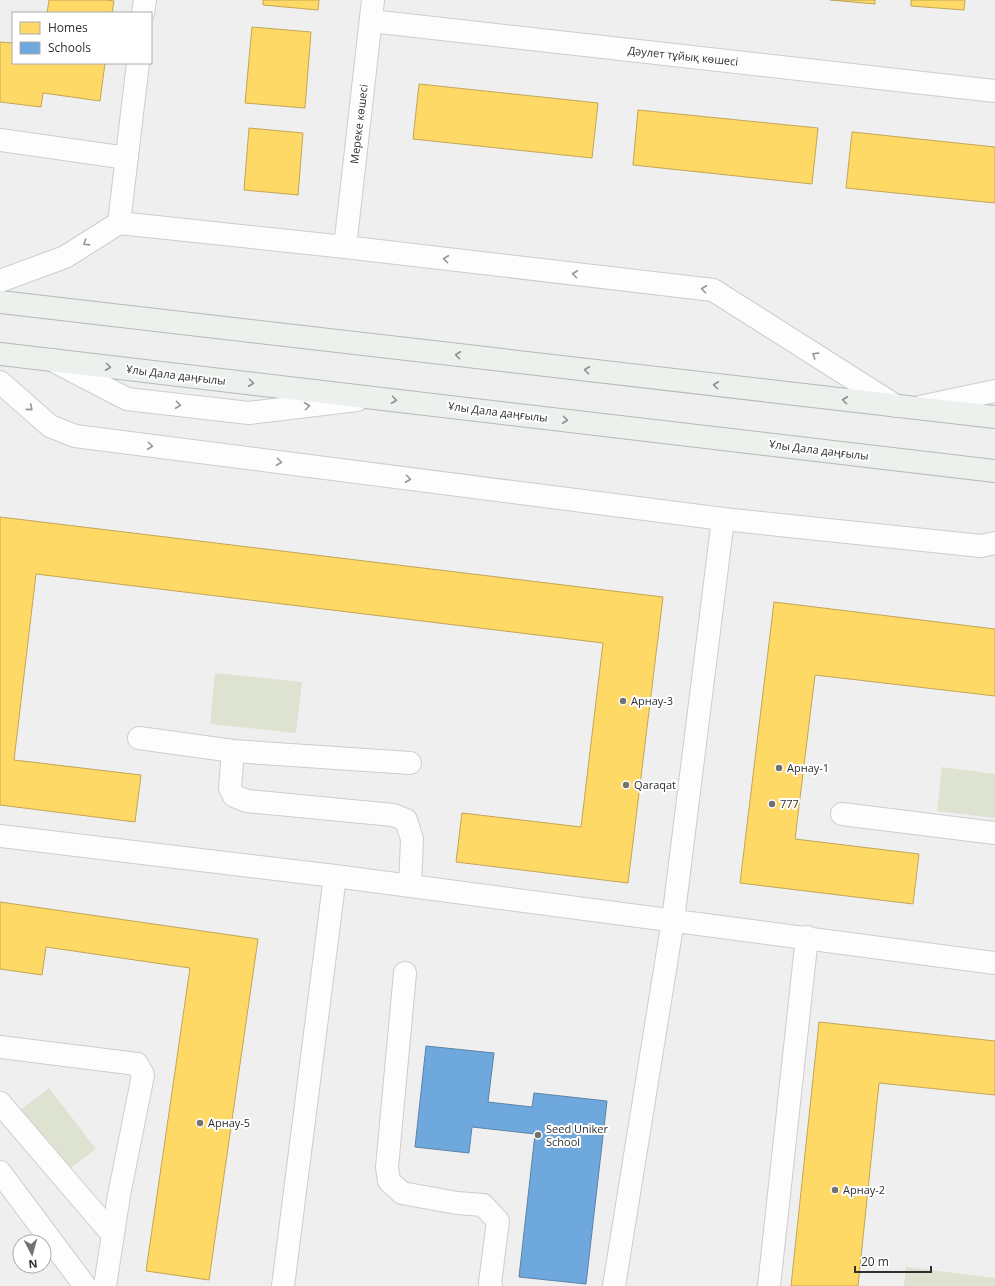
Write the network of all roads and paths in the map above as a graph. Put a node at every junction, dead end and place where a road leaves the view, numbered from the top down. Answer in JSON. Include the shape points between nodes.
{"nodes":[{"id":1,"x":145,"y":0,"type":"edge"},
{"id":2,"x":373,"y":0,"type":"edge"},
{"id":3,"x":144,"y":12,"type":"edge"},
{"id":4,"x":371,"y":21,"type":"junction"},
{"id":5,"x":138,"y":64,"type":"edge"},
{"id":6,"x":995,"y":91,"type":"edge"},
{"id":7,"x":0,"y":140,"type":"edge"},
{"id":8,"x":127,"y":158,"type":"junction"},
{"id":9,"x":119,"y":223,"type":"junction"},
{"id":10,"x":345,"y":247,"type":"junction"},
{"id":11,"x":0,"y":281,"type":"edge"},
{"id":12,"x":0,"y":302,"type":"edge"},
{"id":13,"x":0,"y":354,"type":"edge"},
{"id":14,"x":51,"y":360,"type":"junction"},
{"id":15,"x":0,"y":382,"type":"edge"},
{"id":16,"x":995,"y":391,"type":"edge"},
{"id":17,"x":374,"y":398,"type":"junction"},
{"id":18,"x":906,"y":407,"type":"junction"},
{"id":19,"x":995,"y":417,"type":"edge"},
{"id":20,"x":995,"y":471,"type":"edge"},
{"id":21,"x":723,"y":519,"type":"junction"},
{"id":22,"x":995,"y":543,"type":"edge"},
{"id":23,"x":139,"y":738,"type":"dead end"},
{"id":24,"x":233,"y":751,"type":"junction"},
{"id":25,"x":410,"y":764,"type":"dead end"},
{"id":26,"x":842,"y":814,"type":"dead end"},
{"id":27,"x":995,"y":833,"type":"edge"},
{"id":28,"x":0,"y":836,"type":"edge"},
{"id":29,"x":335,"y":876,"type":"junction"},
{"id":30,"x":410,"y":886,"type":"junction"},
{"id":31,"x":673,"y":920,"type":"junction"},
{"id":32,"x":808,"y":937,"type":"junction"},
{"id":33,"x":995,"y":963,"type":"edge"},
{"id":34,"x":405,"y":973,"type":"dead end"},
{"id":35,"x":0,"y":1047,"type":"edge"},
{"id":36,"x":0,"y":1103,"type":"edge"},
{"id":37,"x":0,"y":1172,"type":"edge"},
{"id":38,"x":113,"y":1235,"type":"junction"},
{"id":39,"x":85,"y":1286,"type":"edge"},
{"id":40,"x":105,"y":1286,"type":"edge"},
{"id":41,"x":283,"y":1286,"type":"edge"},
{"id":42,"x":491,"y":1286,"type":"edge"},
{"id":43,"x":614,"y":1286,"type":"edge"},
{"id":44,"x":769,"y":1286,"type":"edge"}],
"edges":[{"from":1,"to":3,"type":"street"},
{"from":2,"to":4,"type":"street","name":"Мереке көшесі"},
{"from":4,"to":6,"type":"street","name":"Дәулет тұйық көшесі"},
{"from":4,"to":10,"type":"street","name":"Мереке көшесі"},
{"from":5,"to":8,"type":"street"},
{"from":7,"to":8,"type":"street"},
{"from":8,"to":9,"type":"street"},
{"from":9,"to":10,"type":"street"},
{"from":9,"to":11,"type":"street","one_way":true,"via":[[65,257]]},
{"from":18,"to":10,"type":"street","one_way":true,"via":[[713,290]]},
{"from":18,"to":12,"type":"main road","one_way":true},
{"from":13,"to":14,"type":"main road","name":"Ұлы Дала даңғылы"},
{"from":14,"to":17,"type":"main road","name":"Ұлы Дала даңғылы","one_way":true},
{"from":14,"to":17,"type":"street","one_way":true,"via":[[127,399],[142,401],[249,413]]},
{"from":15,"to":21,"type":"street","one_way":true,"via":[[50,426],[75,436]]},
{"from":16,"to":18,"type":"street"},
{"from":17,"to":20,"type":"main road","name":"Ұлы Дала даңғылы","one_way":true},
{"from":18,"to":19,"type":"main road"},
{"from":21,"to":22,"type":"street","via":[[981,546]]},
{"from":21,"to":31,"type":"street"},
{"from":23,"to":24,"type":"street"},
{"from":24,"to":25,"type":"street"},
{"from":24,"to":30,"type":"street","via":[[230,788],[234,796],[247,801],[393,815],[406,820],[412,839]]},
{"from":26,"to":27,"type":"street"},
{"from":28,"to":29,"type":"street"},
{"from":29,"to":30,"type":"street"},
{"from":29,"to":41,"type":"street"},
{"from":30,"to":31,"type":"street"},
{"from":31,"to":32,"type":"street"},
{"from":31,"to":43,"type":"street"},
{"from":32,"to":33,"type":"street"},
{"from":32,"to":44,"type":"street"},
{"from":34,"to":42,"type":"street","via":[[387,1167],[389,1181],[402,1193],[483,1205],[498,1221]]},
{"from":35,"to":38,"type":"street","via":[[137,1064],[144,1075]]},
{"from":36,"to":38,"type":"street"},
{"from":37,"to":39,"type":"street"},
{"from":38,"to":40,"type":"street"}]}
